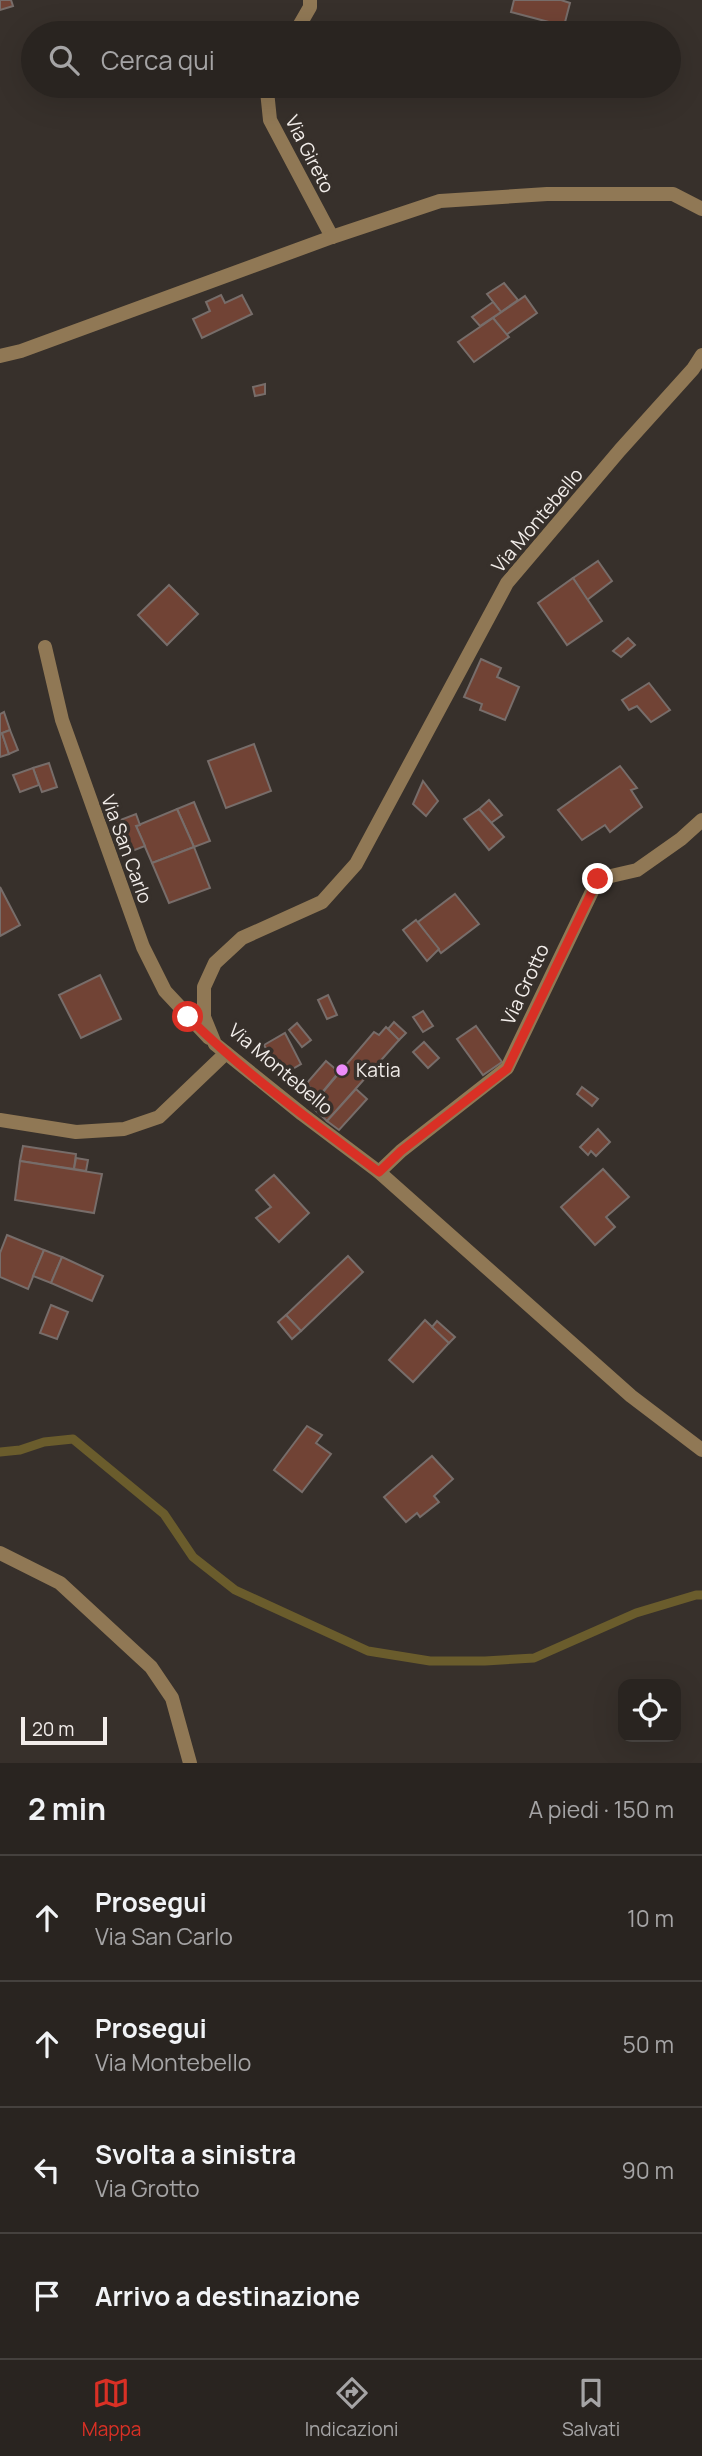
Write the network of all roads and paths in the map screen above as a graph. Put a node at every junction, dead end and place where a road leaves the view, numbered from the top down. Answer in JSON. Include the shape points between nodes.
{"nodes":[{"id":1,"x":310,"y":0,"type":"edge"},
{"id":2,"x":302,"y":21,"type":"edge"},
{"id":3,"x":268,"y":98,"type":"edge"},
{"id":4,"x":702,"y":208,"type":"edge"},
{"id":5,"x":332,"y":237,"type":"junction"},
{"id":6,"x":702,"y":355,"type":"edge"},
{"id":7,"x":0,"y":356,"type":"edge"},
{"id":8,"x":45,"y":647,"type":"dead end"},
{"id":9,"x":702,"y":820,"type":"edge"},
{"id":10,"x":221,"y":1048,"type":"junction"},
{"id":11,"x":0,"y":1120,"type":"edge"},
{"id":12,"x":379,"y":1172,"type":"junction"},
{"id":13,"x":702,"y":1450,"type":"edge"},
{"id":14,"x":0,"y":1553,"type":"edge"},
{"id":15,"x":190,"y":1763,"type":"edge"}],
"edges":[{"from":1,"to":2,"type":"street"},
{"from":3,"to":5,"type":"street","name":"Via Gireto","via":[[270,120]]},
{"from":4,"to":5,"type":"street","via":[[673,194],[547,194],[440,201]]},
{"from":5,"to":7,"type":"street"},
{"from":6,"to":10,"type":"street","name":"Via Montebello","via":[[507,583],[356,864],[322,902],[242,938],[215,963],[204,987],[204,1017]]},
{"from":8,"to":10,"type":"street","name":"Via San Carlo","via":[[62,720],[143,947],[165,991]]},
{"from":9,"to":12,"type":"street","name":"Via Grotto","via":[[637,870],[598,879],[507,1069]]},
{"from":10,"to":11,"type":"street","via":[[159,1117],[124,1129],[76,1132]]},
{"from":10,"to":12,"type":"street","name":"Via Montebello"},
{"from":12,"to":13,"type":"street","name":"Via Montebello","via":[[631,1396]]},
{"from":14,"to":15,"type":"street","via":[[61,1583],[151,1667],[172,1698]]}]}
